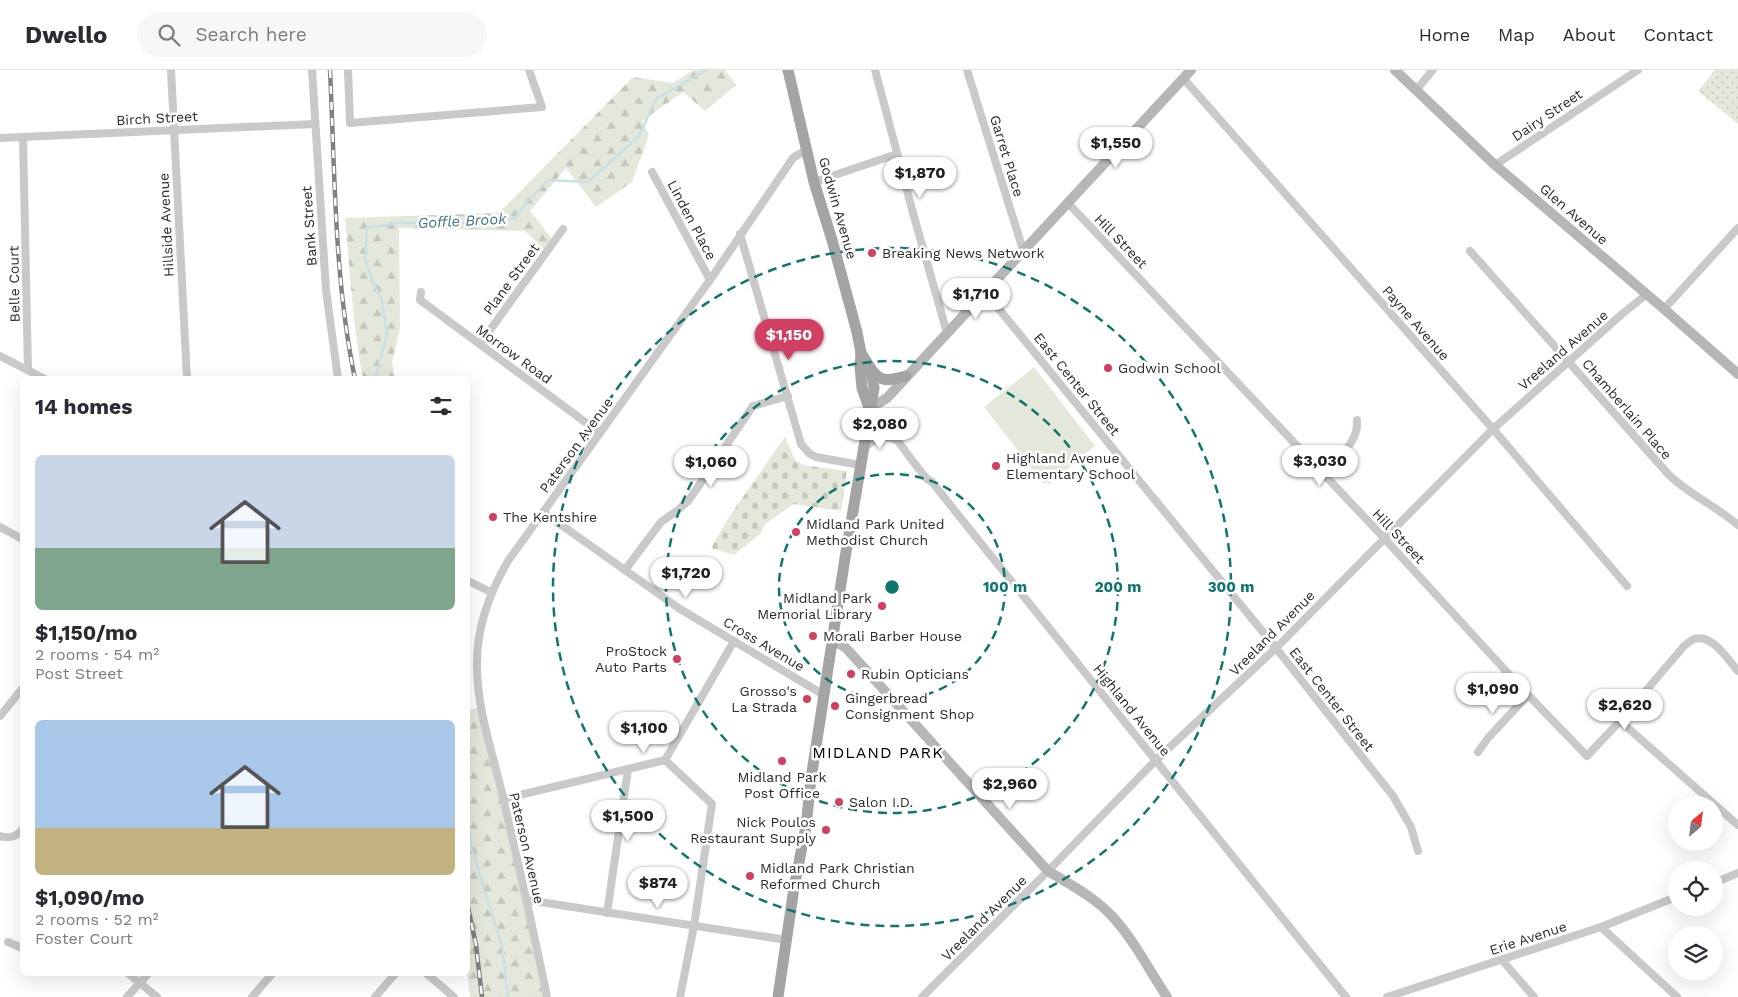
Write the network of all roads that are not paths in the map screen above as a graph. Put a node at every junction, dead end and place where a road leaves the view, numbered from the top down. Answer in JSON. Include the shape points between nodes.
{"nodes":[{"id":1,"x":170,"y":70,"type":"edge"},
{"id":2,"x":312,"y":70,"type":"edge"},
{"id":3,"x":348,"y":70,"type":"edge"},
{"id":4,"x":529,"y":70,"type":"edge"},
{"id":5,"x":788,"y":70,"type":"edge"},
{"id":6,"x":875,"y":70,"type":"edge"},
{"id":7,"x":967,"y":70,"type":"edge"},
{"id":8,"x":1395,"y":70,"type":"edge"},
{"id":9,"x":1434,"y":70,"type":"edge"},
{"id":10,"x":1638,"y":70,"type":"edge"},
{"id":11,"x":1187,"y":74,"type":"edge"},
{"id":12,"x":1416,"y":90,"type":"junction"},
{"id":13,"x":314,"y":124,"type":"junction"},
{"id":14,"x":174,"y":129,"type":"junction"},
{"id":15,"x":23,"y":137,"type":"junction"},
{"id":16,"x":0,"y":138,"type":"edge"},
{"id":17,"x":806,"y":150,"type":"junction"},
{"id":18,"x":897,"y":154,"type":"junction"},
{"id":19,"x":1495,"y":165,"type":"junction"},
{"id":20,"x":652,"y":172,"type":"dead end"},
{"id":21,"x":814,"y":182,"type":"junction"},
{"id":22,"x":1068,"y":203,"type":"junction"},
{"id":23,"x":1738,"y":228,"type":"edge"},
{"id":24,"x":562,"y":229,"type":"dead end"},
{"id":25,"x":740,"y":234,"type":"junction"},
{"id":26,"x":1023,"y":250,"type":"junction"},
{"id":27,"x":1470,"y":251,"type":"dead end"},
{"id":28,"x":710,"y":280,"type":"junction"},
{"id":29,"x":421,"y":292,"type":"dead end"},
{"id":30,"x":985,"y":292,"type":"junction"},
{"id":31,"x":1647,"y":294,"type":"junction"},
{"id":32,"x":1664,"y":309,"type":"junction"},
{"id":33,"x":947,"y":333,"type":"junction"},
{"id":34,"x":480,"y":344,"type":"junction"},
{"id":35,"x":861,"y":353,"type":"junction"},
{"id":36,"x":0,"y":356,"type":"edge"},
{"id":37,"x":1569,"y":363,"type":"junction"},
{"id":38,"x":870,"y":367,"type":"junction"},
{"id":39,"x":28,"y":370,"type":"junction"},
{"id":40,"x":1738,"y":374,"type":"edge"},
{"id":41,"x":39,"y":376,"type":"edge"},
{"id":42,"x":187,"y":376,"type":"edge"},
{"id":43,"x":338,"y":376,"type":"edge"},
{"id":44,"x":906,"y":376,"type":"junction"},
{"id":45,"x":788,"y":396,"type":"junction"},
{"id":46,"x":869,"y":409,"type":"junction"},
{"id":47,"x":1357,"y":420,"type":"dead end"},
{"id":48,"x":1493,"y":429,"type":"junction"},
{"id":49,"x":600,"y":433,"type":"junction"},
{"id":50,"x":897,"y":440,"type":"junction"},
{"id":51,"x":862,"y":449,"type":"junction"},
{"id":52,"x":860,"y":464,"type":"junction"},
{"id":53,"x":1322,"y":473,"type":"junction"},
{"id":54,"x":544,"y":512,"type":"junction"},
{"id":55,"x":1738,"y":525,"type":"edge"},
{"id":56,"x":0,"y":527,"type":"edge"},
{"id":57,"x":20,"y":538,"type":"edge"},
{"id":58,"x":1384,"y":538,"type":"junction"},
{"id":59,"x":626,"y":570,"type":"junction"},
{"id":60,"x":470,"y":582,"type":"edge"},
{"id":61,"x":1627,"y":586,"type":"dead end"},
{"id":62,"x":492,"y":592,"type":"junction"},
{"id":63,"x":833,"y":640,"type":"junction"},
{"id":64,"x":734,"y":641,"type":"junction"},
{"id":65,"x":1276,"y":648,"type":"junction"},
{"id":66,"x":1738,"y":671,"type":"edge"},
{"id":67,"x":20,"y":692,"type":"edge"},
{"id":68,"x":824,"y":695,"type":"junction"},
{"id":69,"x":1528,"y":695,"type":"junction"},
{"id":70,"x":0,"y":716,"type":"edge"},
{"id":71,"x":1620,"y":721,"type":"junction"},
{"id":72,"x":1478,"y":752,"type":"dead end"},
{"id":73,"x":665,"y":760,"type":"junction"},
{"id":74,"x":1156,"y":760,"type":"junction"},
{"id":75,"x":628,"y":769,"type":"junction"},
{"id":76,"x":503,"y":799,"type":"junction"},
{"id":77,"x":1738,"y":825,"type":"edge"},
{"id":78,"x":20,"y":832,"type":"edge"},
{"id":79,"x":0,"y":836,"type":"edge"},
{"id":80,"x":1418,"y":851,"type":"dead end"},
{"id":81,"x":1048,"y":872,"type":"junction"},
{"id":82,"x":1738,"y":873,"type":"edge"},
{"id":83,"x":1723,"y":879,"type":"edge"},
{"id":84,"x":527,"y":900,"type":"junction"},
{"id":85,"x":1668,"y":900,"type":"edge"},
{"id":86,"x":607,"y":912,"type":"junction"},
{"id":87,"x":694,"y":926,"type":"junction"},
{"id":88,"x":1601,"y":927,"type":"junction"},
{"id":89,"x":787,"y":940,"type":"junction"},
{"id":90,"x":8,"y":942,"type":"dead end"},
{"id":91,"x":20,"y":947,"type":"edge"},
{"id":92,"x":1502,"y":960,"type":"junction"},
{"id":93,"x":132,"y":976,"type":"edge"},
{"id":94,"x":146,"y":976,"type":"edge"},
{"id":95,"x":270,"y":976,"type":"edge"},
{"id":96,"x":393,"y":976,"type":"edge"},
{"id":97,"x":428,"y":976,"type":"edge"},
{"id":98,"x":140,"y":983,"type":"junction"},
{"id":99,"x":127,"y":997,"type":"edge"},
{"id":100,"x":157,"y":997,"type":"edge"},
{"id":101,"x":252,"y":997,"type":"edge"},
{"id":102,"x":375,"y":997,"type":"edge"},
{"id":103,"x":454,"y":997,"type":"edge"},
{"id":104,"x":547,"y":997,"type":"edge"},
{"id":105,"x":680,"y":997,"type":"edge"},
{"id":106,"x":778,"y":997,"type":"edge"},
{"id":107,"x":922,"y":997,"type":"edge"},
{"id":108,"x":1167,"y":997,"type":"edge"},
{"id":109,"x":1346,"y":997,"type":"edge"},
{"id":110,"x":1387,"y":997,"type":"edge"},
{"id":111,"x":1534,"y":997,"type":"edge"},
{"id":112,"x":1677,"y":997,"type":"edge"}],
"edges":[{"from":1,"to":14,"type":"street","name":"Hillside Avenue"},
{"from":2,"to":13,"type":"street","name":"Bank Street"},
{"from":3,"to":4,"type":"street","via":[[350,122],[542,107]]},
{"from":5,"to":17,"type":"main road","name":"Godwin Avenue"},
{"from":6,"to":18,"type":"street"},
{"from":7,"to":26,"type":"street","name":"Garret Place"},
{"from":8,"to":12,"type":"street","name":"Glen Avenue"},
{"from":9,"to":12,"type":"street"},
{"from":10,"to":19,"type":"street","name":"Dairy Street"},
{"from":11,"to":22,"type":"street"},
{"from":11,"to":48,"type":"street","name":"Payne Avenue"},
{"from":12,"to":19,"type":"street","name":"Glen Avenue"},
{"from":13,"to":14,"type":"street","name":"Birch Street"},
{"from":13,"to":43,"type":"street","name":"Bank Street","via":[[326,290]]},
{"from":14,"to":15,"type":"street","name":"Birch Street"},
{"from":14,"to":42,"type":"street","name":"Hillside Avenue"},
{"from":15,"to":16,"type":"street","name":"Birch Street"},
{"from":15,"to":39,"type":"street","name":"Belle Court"},
{"from":17,"to":21,"type":"main road","name":"Godwin Avenue"},
{"from":17,"to":25,"type":"street","name":"Paterson Avenue","via":[[793,158]]},
{"from":18,"to":21,"type":"street"},
{"from":18,"to":33,"type":"street"},
{"from":19,"to":31,"type":"street","name":"Glen Avenue"},
{"from":20,"to":28,"type":"street","name":"Linden Place"},
{"from":21,"to":35,"type":"main road","name":"Godwin Avenue"},
{"from":22,"to":26,"type":"street"},
{"from":22,"to":53,"type":"street","name":"Hill Street"},
{"from":23,"to":32,"type":"street"},
{"from":24,"to":34,"type":"street","name":"Plane Street"},
{"from":25,"to":28,"type":"street","name":"Paterson Avenue"},
{"from":25,"to":45,"type":"street"},
{"from":26,"to":30,"type":"street"},
{"from":27,"to":37,"type":"street","name":"Chamberlain Place"},
{"from":28,"to":49,"type":"street","name":"Paterson Avenue"},
{"from":29,"to":34,"type":"street","name":"Morrow Road","via":[[420,300]]},
{"from":30,"to":33,"type":"street"},
{"from":30,"to":65,"type":"street","name":"East Center Street"},
{"from":31,"to":32,"type":"street","name":"Glen Avenue"},
{"from":31,"to":37,"type":"street","name":"Vreeland Avenue"},
{"from":32,"to":40,"type":"street","name":"Glen Avenue"},
{"from":33,"to":44,"type":"street"},
{"from":34,"to":49,"type":"street","name":"Morrow Road"},
{"from":35,"to":38,"type":"main road","name":"Godwin Avenue"},
{"from":35,"to":46,"type":"main road","name":"Godwin Avenue","via":[[862,388]]},
{"from":36,"to":39,"type":"street"},
{"from":37,"to":48,"type":"street","name":"Vreeland Avenue"},
{"from":37,"to":55,"type":"street","name":"Chamberlain Place","via":[[1669,476]]},
{"from":38,"to":44,"type":"main road","via":[[877,377],[884,380]]},
{"from":38,"to":46,"type":"main road","name":"Godwin Avenue","via":[[874,388]]},
{"from":39,"to":41,"type":"street"},
{"from":44,"to":46,"type":"street","via":[[887,398]]},
{"from":45,"to":52,"type":"street","via":[[804,449],[816,457]]},
{"from":45,"to":59,"type":"street","via":[[753,406],[689,500],[661,522]]},
{"from":46,"to":50,"type":"street","name":"Highland Avenue","via":[[883,419]]},
{"from":46,"to":51,"type":"main road","name":"Godwin Avenue"},
{"from":47,"to":53,"type":"street","via":[[1355,437]]},
{"from":48,"to":58,"type":"street","name":"Vreeland Avenue"},
{"from":48,"to":61,"type":"street","name":"Payne Avenue"},
{"from":49,"to":54,"type":"street","name":"Paterson Avenue"},
{"from":50,"to":51,"type":"street","via":[[880,437]]},
{"from":50,"to":74,"type":"street","name":"Highland Avenue"},
{"from":51,"to":52,"type":"main road","name":"Godwin Avenue"},
{"from":52,"to":63,"type":"main road","name":"Godwin Avenue"},
{"from":53,"to":58,"type":"street","name":"Hill Street"},
{"from":54,"to":59,"type":"street","name":"Cross Avenue"},
{"from":54,"to":62,"type":"street","name":"Paterson Avenue","via":[[508,561]]},
{"from":56,"to":57,"type":"street"},
{"from":58,"to":65,"type":"street","name":"Vreeland Avenue"},
{"from":58,"to":69,"type":"street","name":"Hill Street"},
{"from":59,"to":64,"type":"street","name":"Cross Avenue","via":[[680,609]]},
{"from":60,"to":62,"type":"street"},
{"from":62,"to":76,"type":"street","name":"Paterson Avenue","via":[[479,636],[477,681]]},
{"from":63,"to":68,"type":"main road","name":"Godwin Avenue"},
{"from":63,"to":81,"type":"street","via":[[846,648]]},
{"from":64,"to":68,"type":"street","name":"Cross Avenue"},
{"from":64,"to":73,"type":"street"},
{"from":65,"to":74,"type":"street","name":"Vreeland Avenue"},
{"from":65,"to":80,"type":"street","name":"East Center Street","via":[[1393,796],[1411,827]]},
{"from":66,"to":71,"type":"street","via":[[1705,638],[1695,639],[1684,646]]},
{"from":67,"to":70,"type":"street"},
{"from":68,"to":89,"type":"main road","name":"Godwin Avenue"},
{"from":69,"to":71,"type":"street","name":"Hill Street","via":[[1587,756]]},
{"from":69,"to":72,"type":"street"},
{"from":71,"to":77,"type":"street"},
{"from":73,"to":75,"type":"street"},
{"from":73,"to":87,"type":"street","via":[[712,804]]},
{"from":74,"to":81,"type":"street","name":"Vreeland Avenue"},
{"from":74,"to":109,"type":"street","name":"Highland Avenue"},
{"from":75,"to":76,"type":"street"},
{"from":75,"to":86,"type":"street"},
{"from":76,"to":84,"type":"street","name":"Paterson Avenue"},
{"from":78,"to":79,"type":"street","via":[[9,838]]},
{"from":81,"to":107,"type":"street","name":"Vreeland Avenue"},
{"from":81,"to":108,"type":"street","via":[[1088,896],[1112,916]]},
{"from":82,"to":83,"type":"street"},
{"from":84,"to":86,"type":"street"},
{"from":84,"to":104,"type":"street","name":"Paterson Avenue"},
{"from":85,"to":88,"type":"street","name":"Erie Avenue"},
{"from":86,"to":87,"type":"street"},
{"from":87,"to":89,"type":"street"},
{"from":87,"to":105,"type":"street"},
{"from":88,"to":92,"type":"street","name":"Erie Avenue"},
{"from":88,"to":112,"type":"street"},
{"from":89,"to":106,"type":"main road","name":"Godwin Avenue"},
{"from":90,"to":91,"type":"street"},
{"from":92,"to":110,"type":"street","name":"Erie Avenue"},
{"from":92,"to":111,"type":"street"},
{"from":93,"to":98,"type":"street"},
{"from":94,"to":98,"type":"street"},
{"from":95,"to":101,"type":"street"},
{"from":96,"to":102,"type":"street"},
{"from":97,"to":103,"type":"street"},
{"from":98,"to":99,"type":"street"},
{"from":98,"to":100,"type":"street"}]}
